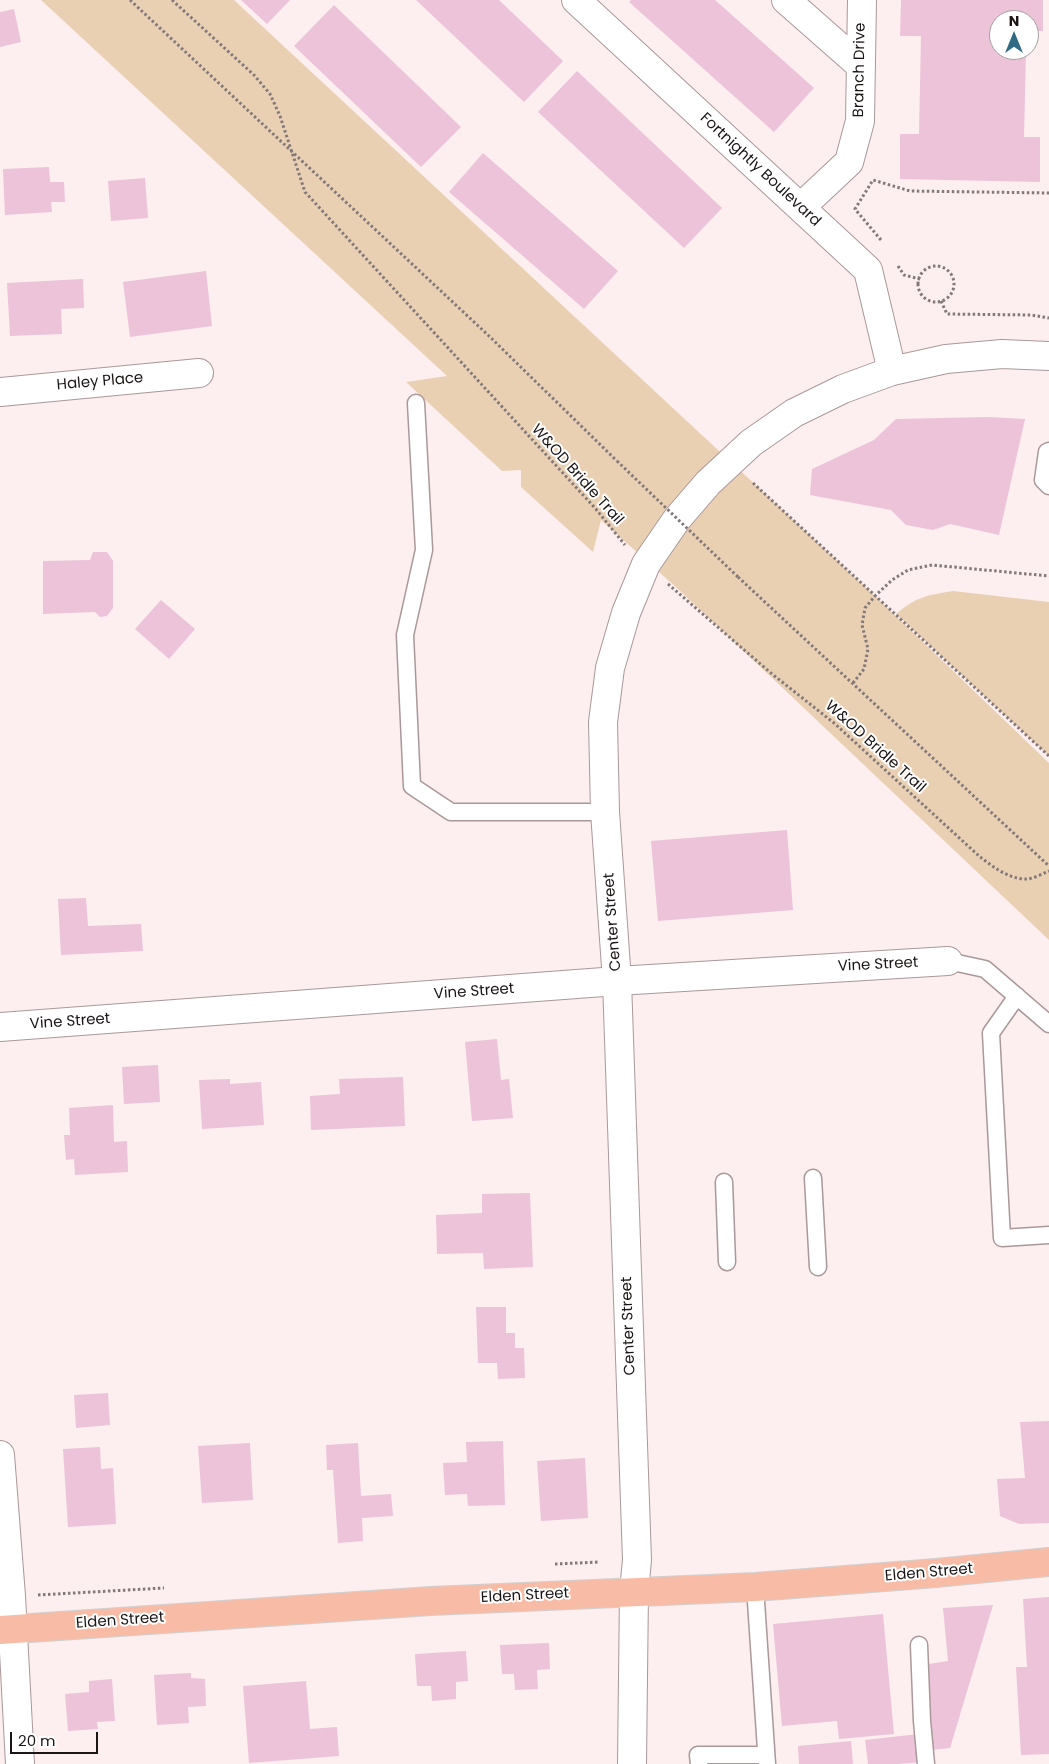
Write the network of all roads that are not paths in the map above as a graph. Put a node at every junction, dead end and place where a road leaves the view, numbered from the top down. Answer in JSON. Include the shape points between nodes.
{"nodes":[{"id":1,"x":576,"y":0,"type":"edge"},
{"id":2,"x":786,"y":0,"type":"edge"},
{"id":3,"x":862,"y":0,"type":"edge"},
{"id":4,"x":861,"y":66,"type":"junction"},
{"id":5,"x":801,"y":207,"type":"junction"},
{"id":6,"x":1049,"y":356,"type":"edge"},
{"id":7,"x":892,"y":371,"type":"junction"},
{"id":8,"x":199,"y":373,"type":"dead end"},
{"id":9,"x":0,"y":392,"type":"edge"},
{"id":10,"x":416,"y":403,"type":"dead end"},
{"id":11,"x":1049,"y":451,"type":"edge"},
{"id":12,"x":1049,"y":486,"type":"edge"},
{"id":13,"x":605,"y":812,"type":"junction"},
{"id":14,"x":948,"y":961,"type":"joint"},
{"id":15,"x":617,"y":981,"type":"junction"},
{"id":16,"x":1017,"y":996,"type":"junction"},
{"id":17,"x":1049,"y":1024,"type":"edge"},
{"id":18,"x":0,"y":1027,"type":"edge"},
{"id":19,"x":813,"y":1178,"type":"dead end"},
{"id":20,"x":724,"y":1182,"type":"dead end"},
{"id":21,"x":1049,"y":1235,"type":"edge"},
{"id":22,"x":727,"y":1262,"type":"dead end"},
{"id":23,"x":818,"y":1267,"type":"dead end"},
{"id":24,"x":0,"y":1455,"type":"edge"},
{"id":25,"x":1049,"y":1562,"type":"edge"},
{"id":26,"x":755,"y":1587,"type":"junction"},
{"id":27,"x":634,"y":1591,"type":"junction"},
{"id":28,"x":7,"y":1629,"type":"edge"},
{"id":29,"x":919,"y":1645,"type":"dead end"},
{"id":30,"x":767,"y":1759,"type":"edge"},
{"id":31,"x":20,"y":1764,"type":"edge"},
{"id":32,"x":632,"y":1764,"type":"edge"},
{"id":33,"x":699,"y":1764,"type":"edge"},
{"id":34,"x":926,"y":1764,"type":"edge"}],
"edges":[{"from":1,"to":5,"type":"street","name":"Fortnightly Boulevard"},
{"from":2,"to":4,"type":"street"},
{"from":3,"to":4,"type":"street","name":"Branch Drive"},
{"from":4,"to":5,"type":"street","name":"Branch Drive","via":[[860,121],[849,162]]},
{"from":5,"to":7,"type":"street","name":"Fortnightly Boulevard","via":[[868,270]]},
{"from":6,"to":7,"type":"street","name":"Center Street","via":[[1002,354],[946,358]]},
{"from":7,"to":13,"type":"street","name":"Center Street","via":[[843,389],[794,414],[751,443],[708,482],[646,564],[626,613],[610,668],[603,722]]},
{"from":8,"to":9,"type":"street","name":"Haley Place"},
{"from":10,"to":13,"type":"lane","via":[[424,550],[405,635],[412,786],[451,812]]},
{"from":11,"to":12,"type":"lane","via":[[1044,480]]},
{"from":13,"to":15,"type":"street","name":"Center Street"},
{"from":14,"to":15,"type":"street","name":"Vine Street"},
{"from":14,"to":16,"type":"lane","via":[[985,969]]},
{"from":15,"to":18,"type":"street","name":"Vine Street"},
{"from":15,"to":27,"type":"street","name":"Center Street","via":[[637,1560]]},
{"from":16,"to":17,"type":"lane"},
{"from":16,"to":21,"type":"lane","via":[[992,1033],[1002,1238]]},
{"from":19,"to":23,"type":"lane"},
{"from":20,"to":22,"type":"lane"},
{"from":24,"to":28,"type":"street"},
{"from":25,"to":26,"type":"main road","name":"Elden Street"},
{"from":26,"to":27,"type":"main road","name":"Elden Street"},
{"from":26,"to":30,"type":"lane"},
{"from":27,"to":28,"type":"main road","name":"Elden Street"},
{"from":27,"to":32,"type":"street","name":"Center Street"},
{"from":28,"to":31,"type":"street"},
{"from":29,"to":34,"type":"lane"},
{"from":30,"to":33,"type":"lane","via":[[698,1755]]}]}
